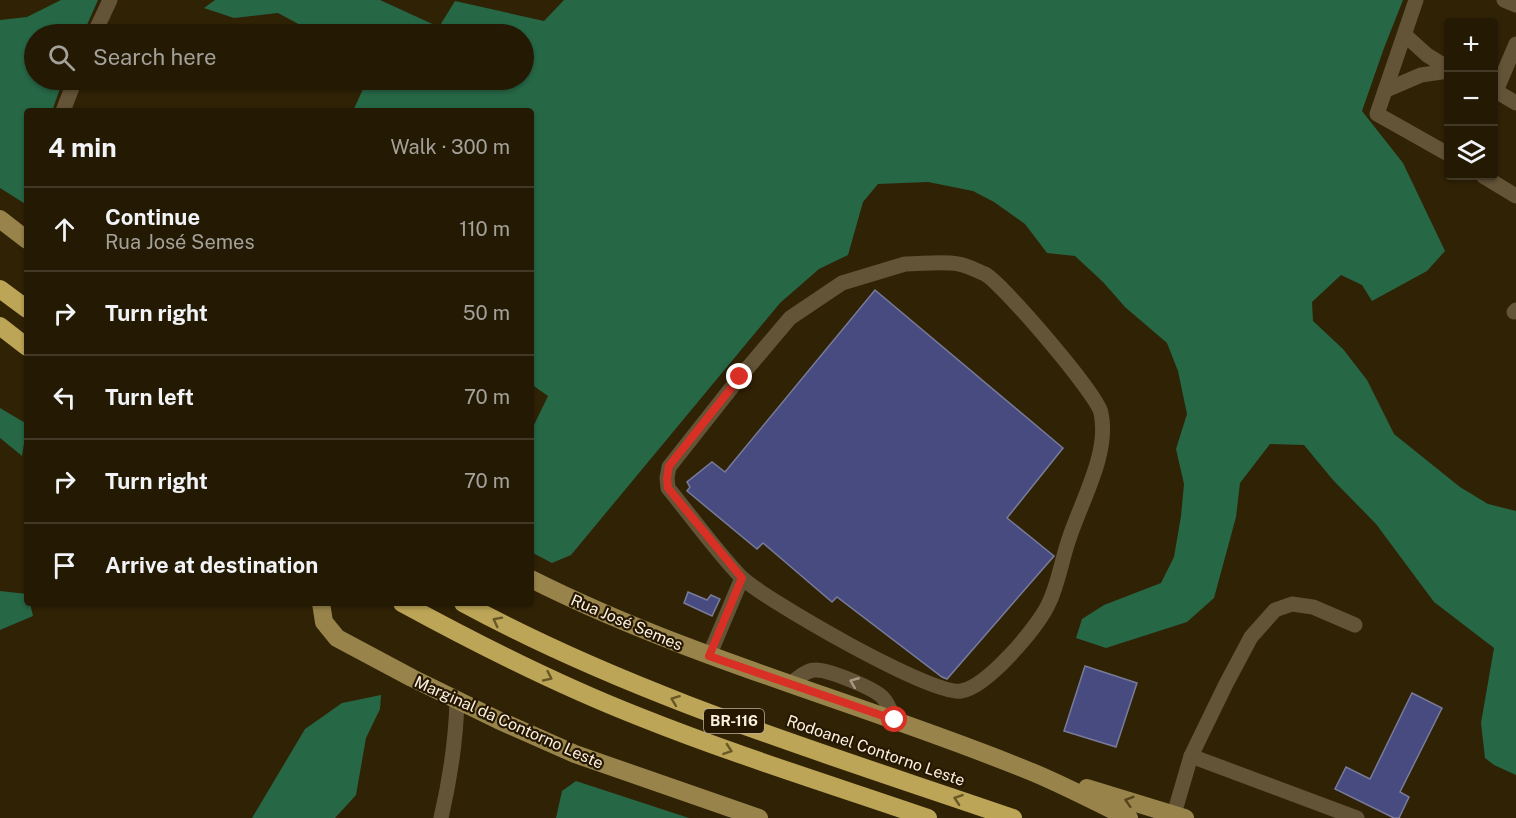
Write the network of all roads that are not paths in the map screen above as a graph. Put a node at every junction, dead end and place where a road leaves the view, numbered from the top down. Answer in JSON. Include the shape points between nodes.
{"nodes":[{"id":1,"x":110,"y":0,"type":"edge"},
{"id":2,"x":1416,"y":0,"type":"edge"},
{"id":3,"x":1504,"y":0,"type":"edge"},
{"id":4,"x":1516,"y":5,"type":"edge"},
{"id":5,"x":99,"y":24,"type":"edge"},
{"id":6,"x":1405,"y":35,"type":"junction"},
{"id":7,"x":1516,"y":44,"type":"edge"},
{"id":8,"x":1444,"y":66,"type":"edge"},
{"id":9,"x":1444,"y":70,"type":"edge"},
{"id":10,"x":1498,"y":83,"type":"edge"},
{"id":11,"x":71,"y":90,"type":"edge"},
{"id":12,"x":1386,"y":90,"type":"junction"},
{"id":13,"x":1498,"y":92,"type":"edge"},
{"id":14,"x":1516,"y":103,"type":"edge"},
{"id":15,"x":64,"y":108,"type":"edge"},
{"id":16,"x":1444,"y":151,"type":"edge"},
{"id":17,"x":1490,"y":180,"type":"edge"},
{"id":18,"x":1516,"y":196,"type":"edge"},
{"id":19,"x":0,"y":219,"type":"edge"},
{"id":20,"x":24,"y":238,"type":"edge"},
{"id":21,"x":0,"y":289,"type":"edge"},
{"id":22,"x":24,"y":307,"type":"edge"},
{"id":23,"x":0,"y":326,"type":"edge"},
{"id":24,"x":24,"y":345,"type":"edge"},
{"id":25,"x":742,"y":578,"type":"junction"},
{"id":26,"x":534,"y":580,"type":"edge"},
{"id":27,"x":321,"y":606,"type":"edge"},
{"id":28,"x":408,"y":606,"type":"edge"},
{"id":29,"x":468,"y":606,"type":"edge"},
{"id":30,"x":1355,"y":625,"type":"dead end"},
{"id":31,"x":709,"y":656,"type":"junction"},
{"id":32,"x":457,"y":700,"type":"junction"},
{"id":33,"x":1191,"y":756,"type":"junction"},
{"id":34,"x":1029,"y":771,"type":"junction"},
{"id":35,"x":1180,"y":816,"type":"edge"},
{"id":36,"x":441,"y":818,"type":"edge"},
{"id":37,"x":759,"y":818,"type":"edge"},
{"id":38,"x":928,"y":818,"type":"edge"},
{"id":39,"x":1013,"y":818,"type":"edge"},
{"id":40,"x":1129,"y":818,"type":"edge"},
{"id":41,"x":1357,"y":818,"type":"edge"}],
"edges":[{"from":1,"to":5,"type":"street"},
{"from":2,"to":6,"type":"street"},
{"from":3,"to":4,"type":"street"},
{"from":6,"to":8,"type":"street"},
{"from":6,"to":12,"type":"street"},
{"from":7,"to":10,"type":"street"},
{"from":9,"to":12,"type":"street"},
{"from":11,"to":15,"type":"street"},
{"from":12,"to":16,"type":"street","via":[[1377,114]]},
{"from":13,"to":14,"type":"street"},
{"from":17,"to":18,"type":"street"},
{"from":19,"to":20,"type":"main road"},
{"from":21,"to":22,"type":"highway"},
{"from":23,"to":24,"type":"highway"},
{"from":25,"to":25,"type":"street","via":[[784,607],[897,670],[949,691],[975,686],[1008,659],[1047,607],[1099,455],[1103,436],[1101,411],[1074,371],[988,276],[959,264],[905,264],[842,283],[790,318],[669,466],[668,488]]},
{"from":25,"to":31,"type":"street"},
{"from":26,"to":31,"type":"main road","name":"Rua José Semes"},
{"from":27,"to":32,"type":"main road","name":"Marginal da Contorno Leste","via":[[324,622],[337,638]]},
{"from":28,"to":38,"type":"highway","number":"BR-116","one_way":true,"via":[[530,669],[638,716]]},
{"from":39,"to":29,"type":"highway","name":"Rodoanel Contorno Leste","number":"BR-116","one_way":true,"via":[[641,687]]},
{"from":30,"to":33,"type":"street","via":[[1313,607],[1292,604],[1275,610],[1251,637]]},
{"from":31,"to":34,"type":"main road","name":"Rua José Semes"},
{"from":32,"to":36,"type":"street","via":[[452,765]]},
{"from":32,"to":37,"type":"main road","name":"Marginal da Contorno Leste","via":[[595,761]]},
{"from":33,"to":35,"type":"street"},
{"from":33,"to":41,"type":"street"},
{"from":35,"to":34,"type":"main road","name":"Rua José Semes","one_way":true},
{"from":34,"to":40,"type":"main road","name":"Rua José Semes"}]}
